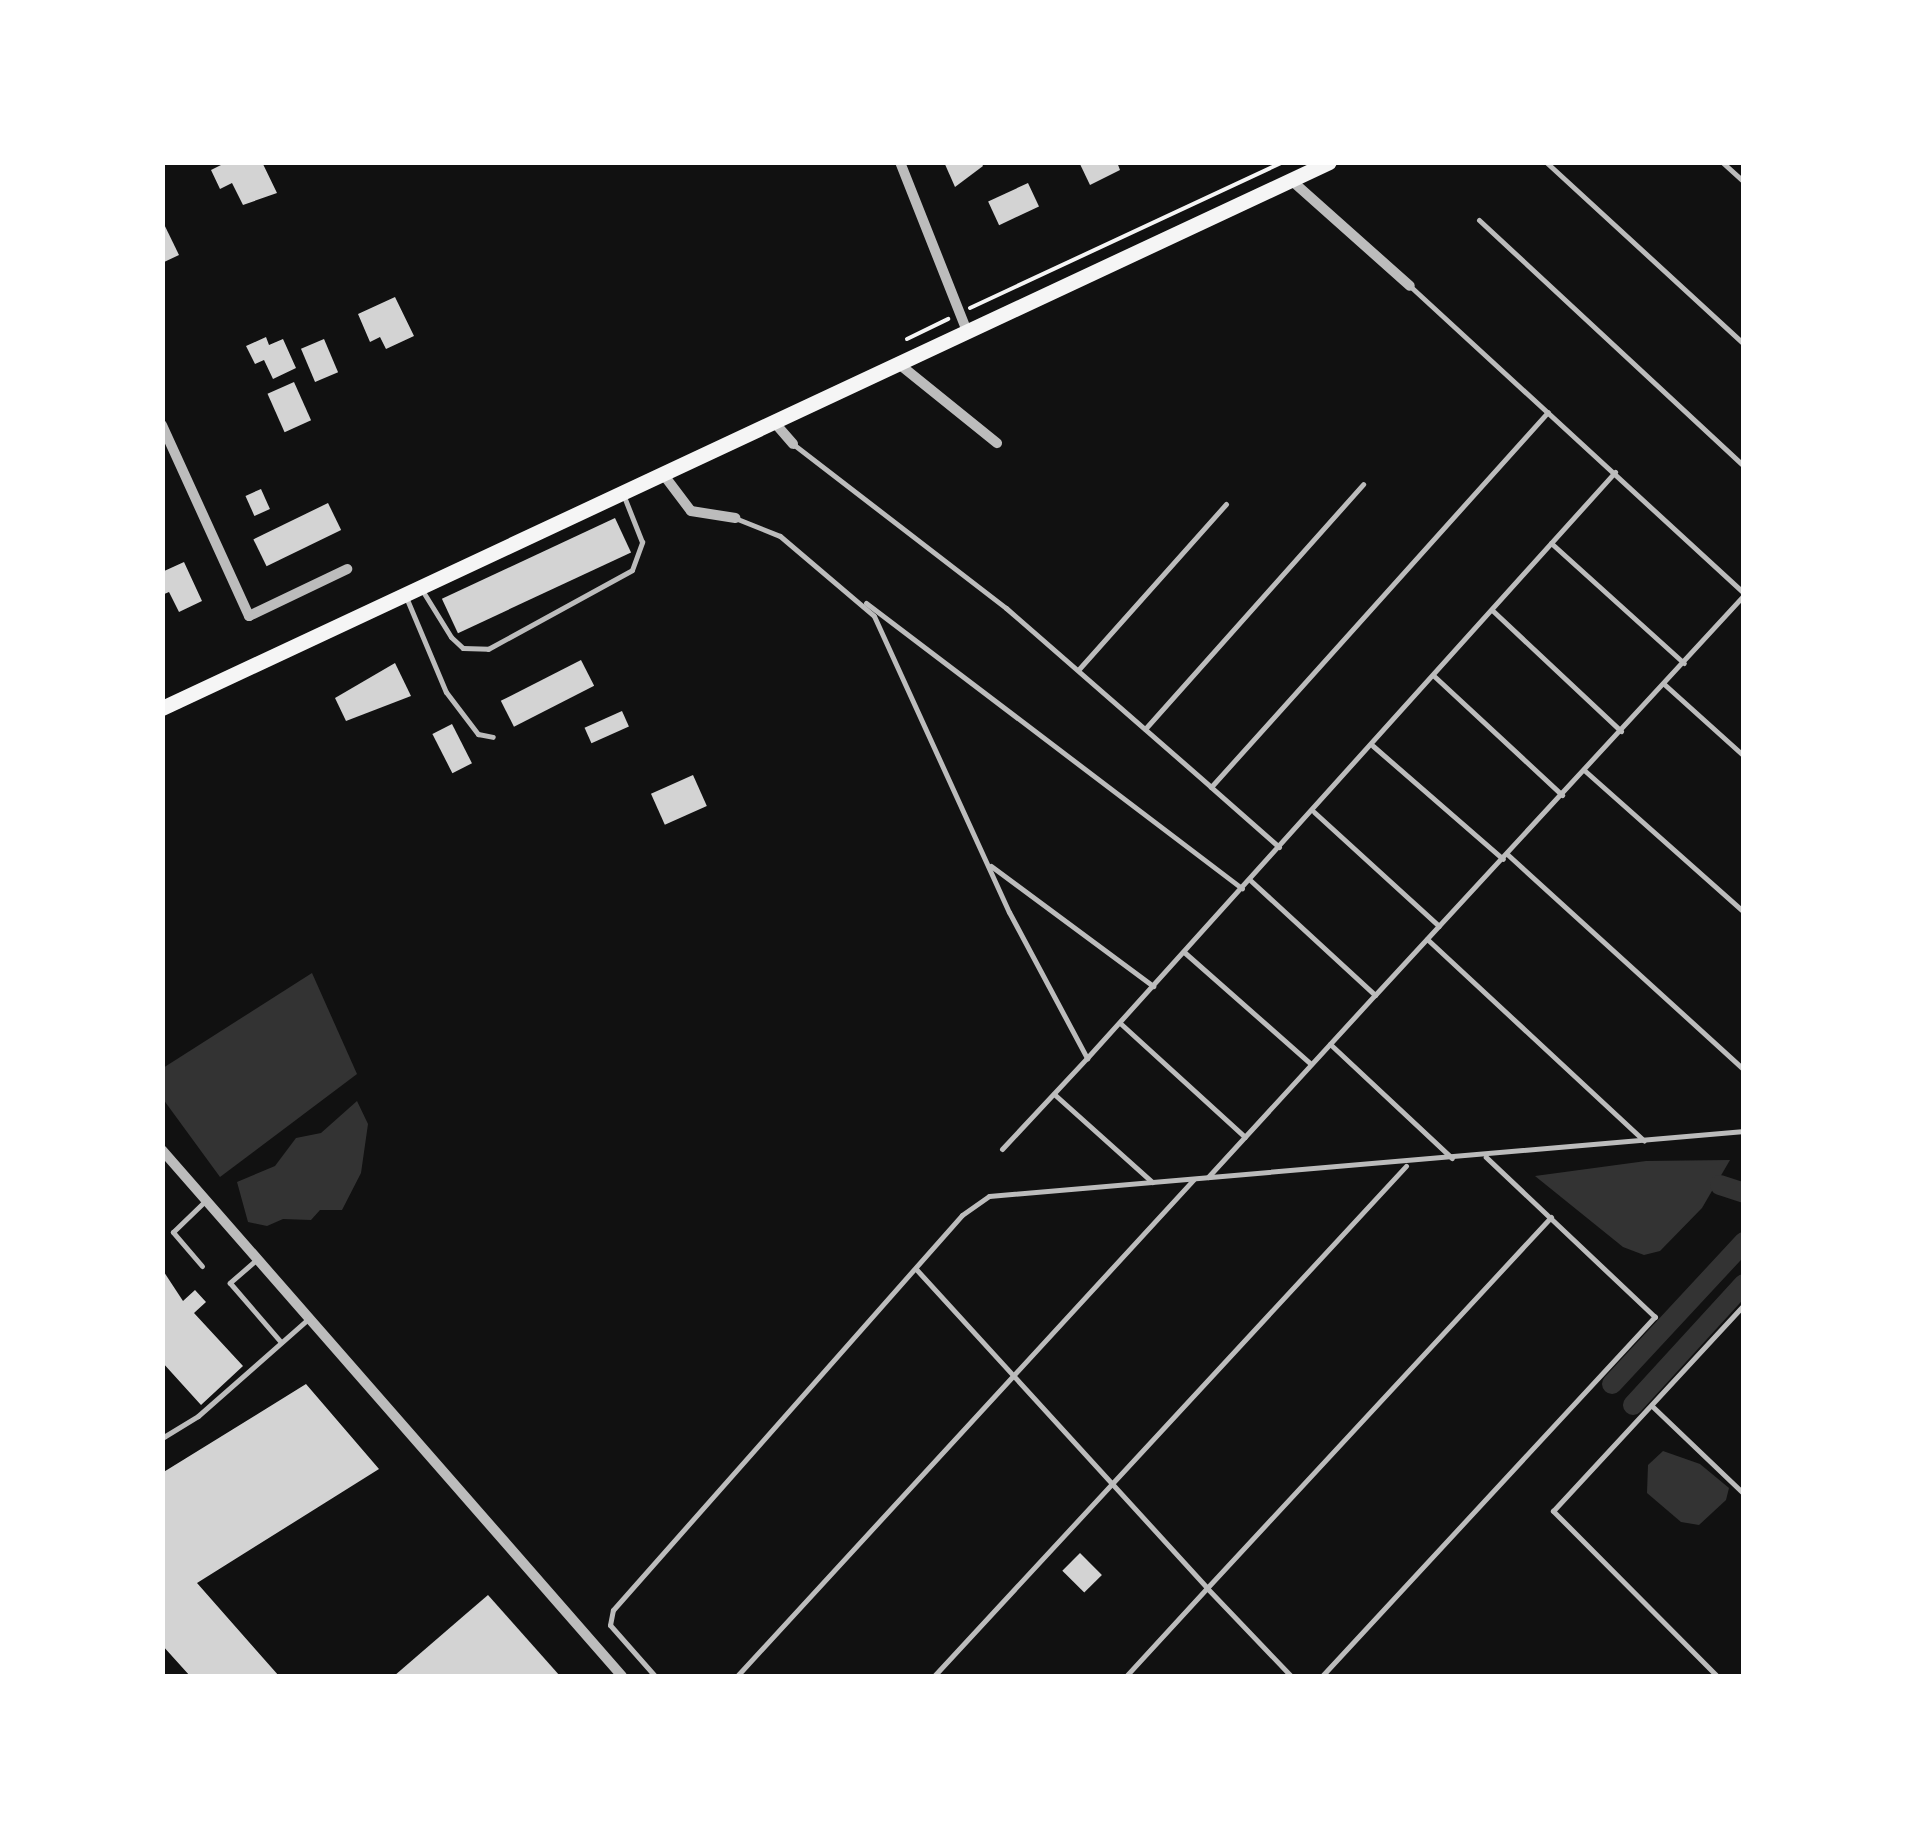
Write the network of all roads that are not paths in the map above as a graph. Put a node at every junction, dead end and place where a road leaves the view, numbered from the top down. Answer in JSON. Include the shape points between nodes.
{"nodes":[{"id":1,"x":900,"y":162,"type":"edge"},
{"id":2,"x":1328,"y":162,"type":"edge"},
{"id":3,"x":1546,"y":162,"type":"edge"},
{"id":4,"x":1722,"y":162,"type":"edge"},
{"id":5,"x":1292,"y":180,"type":"junction"},
{"id":6,"x":1744,"y":182,"type":"edge"},
{"id":7,"x":1479,"y":220,"type":"dead end"},
{"id":8,"x":1410,"y":286,"type":"joint"},
{"id":9,"x":968,"y":332,"type":"junction"},
{"id":10,"x":1744,"y":344,"type":"edge"},
{"id":11,"x":899,"y":364,"type":"junction"},
{"id":12,"x":1548,"y":412,"type":"junction"},
{"id":13,"x":774,"y":422,"type":"junction"},
{"id":14,"x":162,"y":425,"type":"edge"},
{"id":15,"x":997,"y":443,"type":"dead end"},
{"id":16,"x":793,"y":444,"type":"joint"},
{"id":17,"x":1744,"y":466,"type":"edge"},
{"id":18,"x":1615,"y":472,"type":"junction"},
{"id":19,"x":662,"y":474,"type":"junction"},
{"id":20,"x":1363,"y":484,"type":"dead end"},
{"id":21,"x":623,"y":492,"type":"junction"},
{"id":22,"x":1226,"y":504,"type":"dead end"},
{"id":23,"x":735,"y":518,"type":"joint"},
{"id":24,"x":1551,"y":543,"type":"junction"},
{"id":25,"x":347,"y":570,"type":"dead end"},
{"id":26,"x":413,"y":591,"type":"junction"},
{"id":27,"x":1744,"y":594,"type":"edge"},
{"id":28,"x":863,"y":600,"type":"junction"},
{"id":29,"x":1492,"y":610,"type":"junction"},
{"id":30,"x":1684,"y":663,"type":"junction"},
{"id":31,"x":1079,"y":669,"type":"junction"},
{"id":32,"x":1434,"y":676,"type":"junction"},
{"id":33,"x":1664,"y":684,"type":"junction"},
{"id":34,"x":162,"y":708,"type":"edge"},
{"id":35,"x":1145,"y":729,"type":"junction"},
{"id":36,"x":1621,"y":731,"type":"junction"},
{"id":37,"x":493,"y":737,"type":"dead end"},
{"id":38,"x":1372,"y":746,"type":"junction"},
{"id":39,"x":1744,"y":756,"type":"edge"},
{"id":40,"x":1584,"y":770,"type":"junction"},
{"id":41,"x":1211,"y":788,"type":"junction"},
{"id":42,"x":1562,"y":794,"type":"junction"},
{"id":43,"x":1314,"y":812,"type":"junction"},
{"id":44,"x":1279,"y":848,"type":"junction"},
{"id":45,"x":1504,"y":856,"type":"junction"},
{"id":46,"x":990,"y":866,"type":"junction"},
{"id":47,"x":1250,"y":880,"type":"junction"},
{"id":48,"x":1242,"y":888,"type":"junction"},
{"id":49,"x":1744,"y":912,"type":"edge"},
{"id":50,"x":1440,"y":926,"type":"junction"},
{"id":51,"x":1427,"y":939,"type":"junction"},
{"id":52,"x":1184,"y":952,"type":"junction"},
{"id":53,"x":1154,"y":986,"type":"junction"},
{"id":54,"x":1375,"y":995,"type":"junction"},
{"id":55,"x":1120,"y":1023,"type":"junction"},
{"id":56,"x":1330,"y":1044,"type":"junction"},
{"id":57,"x":1087,"y":1058,"type":"junction"},
{"id":58,"x":1311,"y":1064,"type":"junction"},
{"id":59,"x":1744,"y":1070,"type":"edge"},
{"id":60,"x":1054,"y":1094,"type":"junction"},
{"id":61,"x":1744,"y":1131,"type":"edge"},
{"id":62,"x":1245,"y":1136,"type":"junction"},
{"id":63,"x":1644,"y":1141,"type":"junction"},
{"id":64,"x":1002,"y":1149,"type":"dead end"},
{"id":65,"x":162,"y":1150,"type":"edge"},
{"id":66,"x":1486,"y":1156,"type":"junction"},
{"id":67,"x":1453,"y":1160,"type":"junction"},
{"id":68,"x":1408,"y":1164,"type":"junction"},
{"id":69,"x":1207,"y":1178,"type":"junction"},
{"id":70,"x":1194,"y":1179,"type":"junction"},
{"id":71,"x":1152,"y":1182,"type":"junction"},
{"id":72,"x":207,"y":1199,"type":"junction"},
{"id":73,"x":1551,"y":1217,"type":"junction"},
{"id":74,"x":258,"y":1258,"type":"junction"},
{"id":75,"x":202,"y":1266,"type":"dead end"},
{"id":76,"x":915,"y":1268,"type":"junction"},
{"id":77,"x":1744,"y":1305,"type":"edge"},
{"id":78,"x":310,"y":1318,"type":"junction"},
{"id":79,"x":281,"y":1342,"type":"junction"},
{"id":80,"x":1016,"y":1376,"type":"junction"},
{"id":81,"x":1652,"y":1406,"type":"junction"},
{"id":82,"x":162,"y":1438,"type":"edge"},
{"id":83,"x":1112,"y":1484,"type":"junction"},
{"id":84,"x":1744,"y":1494,"type":"edge"},
{"id":85,"x":1207,"y":1588,"type":"junction"},
{"id":86,"x":622,"y":1676,"type":"edge"},
{"id":87,"x":655,"y":1676,"type":"edge"},
{"id":88,"x":738,"y":1676,"type":"edge"},
{"id":89,"x":934,"y":1676,"type":"edge"},
{"id":90,"x":1126,"y":1676,"type":"edge"},
{"id":91,"x":1291,"y":1676,"type":"edge"},
{"id":92,"x":1322,"y":1676,"type":"edge"},
{"id":93,"x":1717,"y":1676,"type":"edge"}],
"edges":[{"from":1,"to":9,"type":"street"},
{"from":2,"to":5,"type":"main road"},
{"from":3,"to":10,"type":"lane"},
{"from":4,"to":6,"type":"lane"},
{"from":5,"to":8,"type":"street"},
{"from":5,"to":9,"type":"main road"},
{"from":7,"to":17,"type":"lane"},
{"from":8,"to":12,"type":"lane"},
{"from":9,"to":11,"type":"main road"},
{"from":11,"to":13,"type":"main road"},
{"from":11,"to":15,"type":"street"},
{"from":12,"to":18,"type":"lane"},
{"from":12,"to":41,"type":"lane"},
{"from":13,"to":16,"type":"street"},
{"from":13,"to":19,"type":"main road"},
{"from":14,"to":25,"type":"street","via":[[249,616]]},
{"from":16,"to":31,"type":"lane"},
{"from":18,"to":24,"type":"lane"},
{"from":18,"to":27,"type":"lane"},
{"from":19,"to":21,"type":"main road"},
{"from":19,"to":23,"type":"street","via":[[691,510]]},
{"from":20,"to":35,"type":"lane"},
{"from":21,"to":26,"type":"main road"},
{"from":21,"to":26,"type":"lane","via":[[642,542],[632,570],[488,649],[463,648]]},
{"from":22,"to":31,"type":"lane"},
{"from":23,"to":28,"type":"lane","via":[[770,530]]},
{"from":24,"to":29,"type":"lane"},
{"from":24,"to":30,"type":"lane"},
{"from":26,"to":34,"type":"main road"},
{"from":26,"to":37,"type":"lane","via":[[446,692],[478,734]]},
{"from":27,"to":30,"type":"lane"},
{"from":28,"to":46,"type":"lane"},
{"from":28,"to":48,"type":"lane"},
{"from":29,"to":32,"type":"lane"},
{"from":29,"to":36,"type":"lane"},
{"from":30,"to":33,"type":"lane"},
{"from":31,"to":35,"type":"lane"},
{"from":32,"to":38,"type":"lane"},
{"from":32,"to":42,"type":"lane"},
{"from":33,"to":36,"type":"lane"},
{"from":33,"to":39,"type":"lane"},
{"from":35,"to":41,"type":"lane"},
{"from":36,"to":40,"type":"lane"},
{"from":38,"to":43,"type":"lane"},
{"from":38,"to":45,"type":"lane"},
{"from":40,"to":42,"type":"lane"},
{"from":40,"to":49,"type":"lane"},
{"from":41,"to":44,"type":"lane"},
{"from":42,"to":45,"type":"lane"},
{"from":43,"to":44,"type":"lane"},
{"from":43,"to":50,"type":"lane"},
{"from":44,"to":47,"type":"lane"},
{"from":45,"to":50,"type":"lane"},
{"from":45,"to":59,"type":"lane"},
{"from":46,"to":53,"type":"lane"},
{"from":46,"to":57,"type":"lane"},
{"from":47,"to":48,"type":"lane"},
{"from":47,"to":54,"type":"lane"},
{"from":48,"to":52,"type":"lane"},
{"from":50,"to":51,"type":"lane"},
{"from":51,"to":54,"type":"lane"},
{"from":51,"to":63,"type":"lane"},
{"from":52,"to":53,"type":"lane"},
{"from":52,"to":58,"type":"lane"},
{"from":53,"to":55,"type":"lane"},
{"from":54,"to":56,"type":"lane"},
{"from":55,"to":57,"type":"lane"},
{"from":55,"to":62,"type":"lane"},
{"from":56,"to":58,"type":"lane"},
{"from":56,"to":67,"type":"lane"},
{"from":57,"to":60,"type":"lane"},
{"from":58,"to":62,"type":"lane"},
{"from":60,"to":64,"type":"lane"},
{"from":60,"to":71,"type":"lane"},
{"from":61,"to":63,"type":"lane"},
{"from":62,"to":69,"type":"lane"},
{"from":63,"to":66,"type":"lane"},
{"from":65,"to":72,"type":"street"},
{"from":66,"to":67,"type":"lane"},
{"from":66,"to":73,"type":"lane"},
{"from":67,"to":68,"type":"lane"},
{"from":68,"to":69,"type":"lane"},
{"from":68,"to":83,"type":"lane"},
{"from":69,"to":70,"type":"lane"},
{"from":70,"to":71,"type":"lane"},
{"from":70,"to":80,"type":"lane"},
{"from":71,"to":76,"type":"lane","via":[[988,1196]]},
{"from":72,"to":74,"type":"street"},
{"from":72,"to":75,"type":"lane","via":[[173,1232]]},
{"from":73,"to":85,"type":"lane"},
{"from":73,"to":92,"type":"lane","via":[[1655,1317]]},
{"from":74,"to":78,"type":"street"},
{"from":74,"to":79,"type":"lane","via":[[230,1284]]},
{"from":76,"to":80,"type":"lane"},
{"from":76,"to":87,"type":"lane","via":[[612,1610],[610,1624]]},
{"from":77,"to":81,"type":"lane"},
{"from":78,"to":79,"type":"lane"},
{"from":78,"to":86,"type":"street"},
{"from":79,"to":82,"type":"lane"},
{"from":80,"to":83,"type":"lane"},
{"from":80,"to":88,"type":"lane"},
{"from":81,"to":84,"type":"lane"},
{"from":81,"to":93,"type":"lane","via":[[1553,1512]]},
{"from":83,"to":85,"type":"lane"},
{"from":83,"to":89,"type":"lane"},
{"from":85,"to":90,"type":"lane"},
{"from":85,"to":91,"type":"lane"}]}
